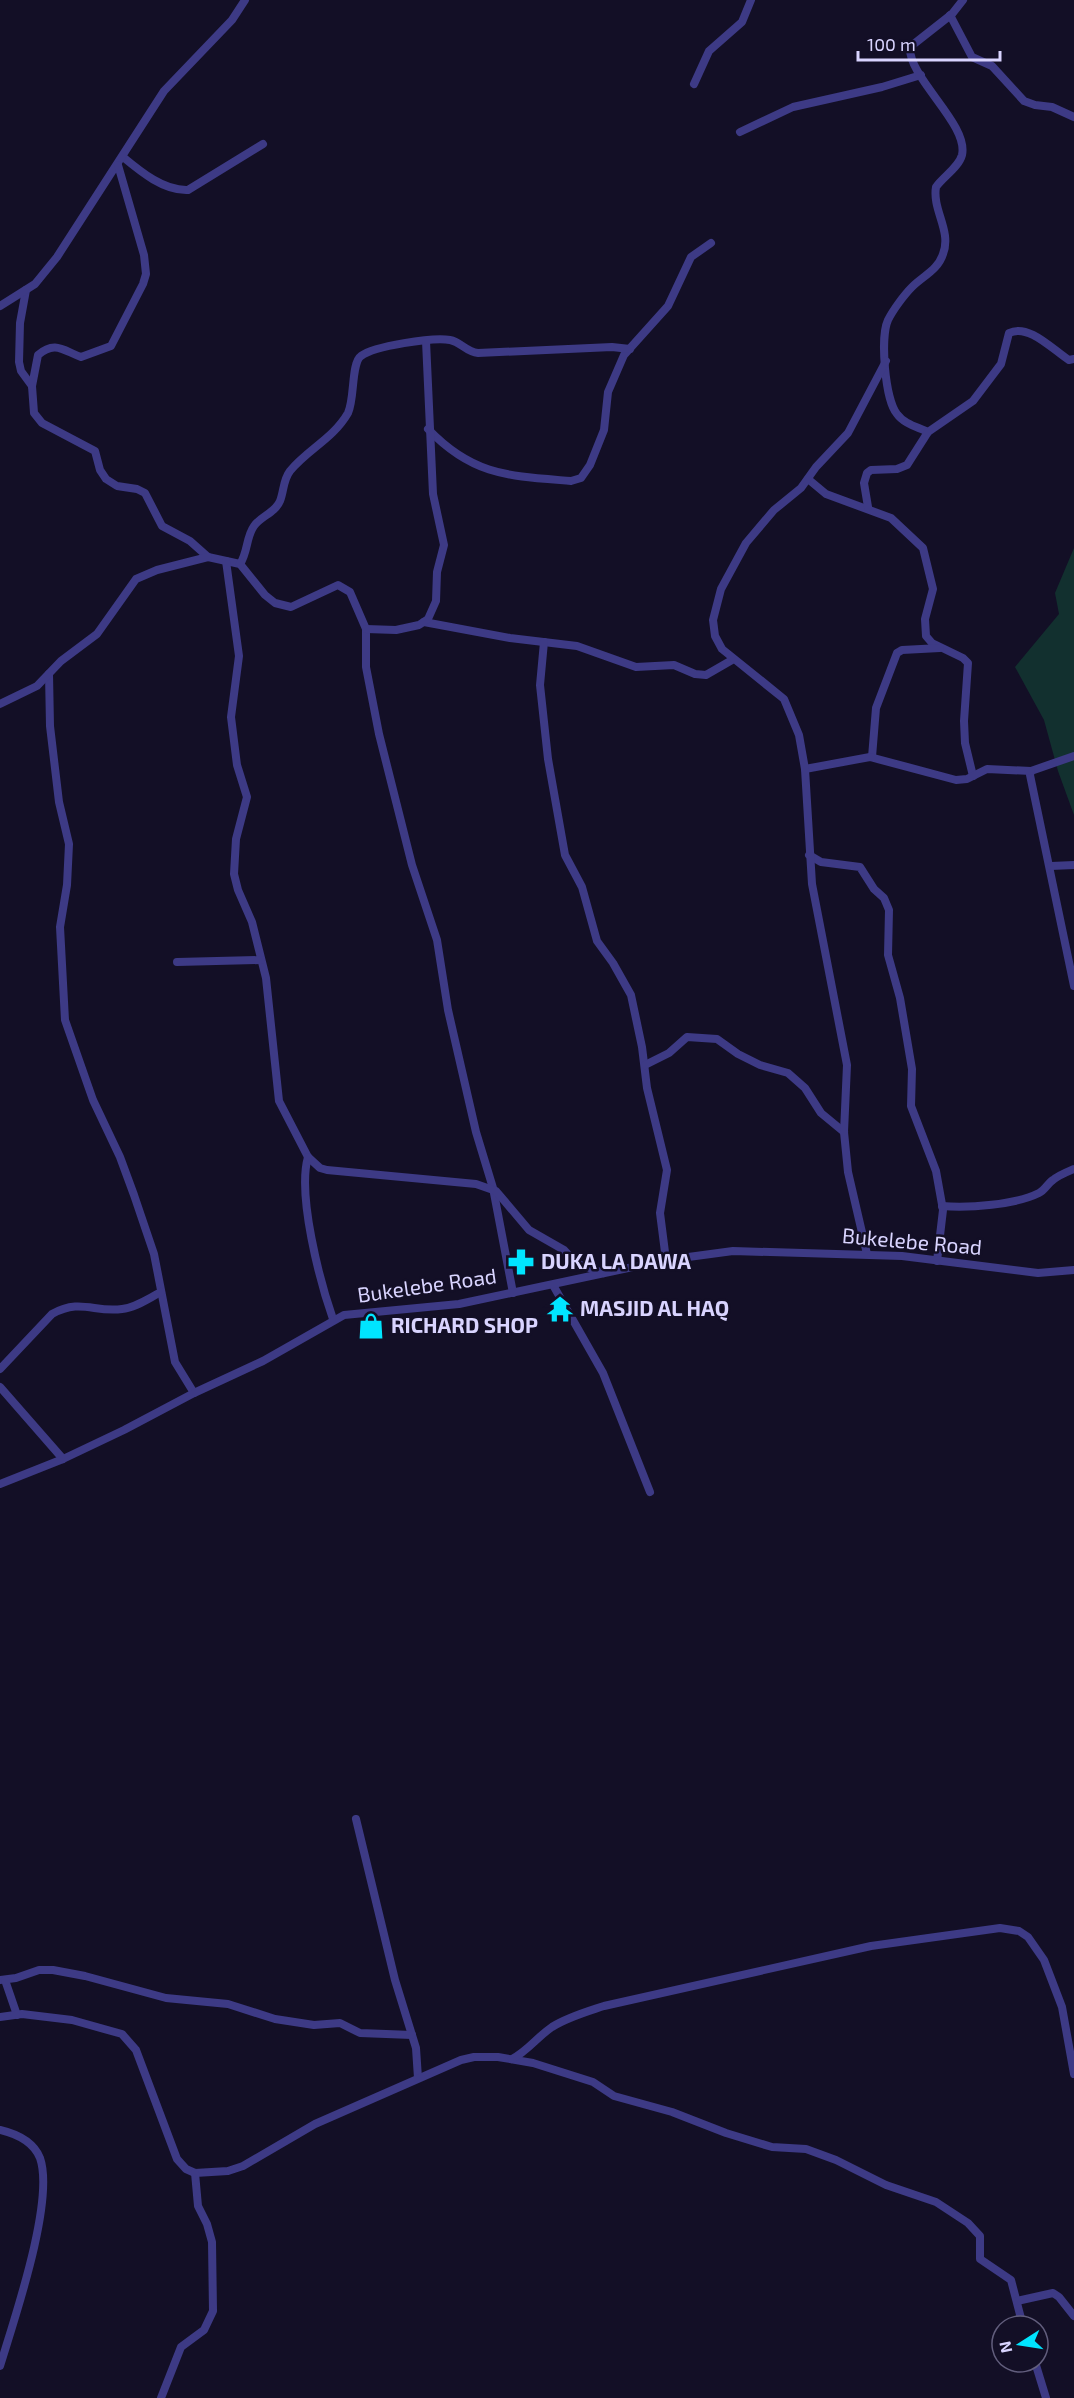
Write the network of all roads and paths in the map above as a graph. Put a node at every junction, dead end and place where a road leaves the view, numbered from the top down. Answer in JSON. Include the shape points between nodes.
{"nodes":[{"id":1,"x":245,"y":0,"type":"edge"},
{"id":2,"x":751,"y":0,"type":"edge"},
{"id":3,"x":963,"y":0,"type":"edge"},
{"id":4,"x":950,"y":15,"type":"junction"},
{"id":5,"x":921,"y":75,"type":"junction"},
{"id":6,"x":694,"y":84,"type":"dead end"},
{"id":7,"x":1074,"y":117,"type":"edge"},
{"id":8,"x":740,"y":132,"type":"dead end"},
{"id":9,"x":262,"y":144,"type":"dead end"},
{"id":10,"x":123,"y":157,"type":"junction"},
{"id":11,"x":118,"y":165,"type":"junction"},
{"id":12,"x":711,"y":243,"type":"dead end"},
{"id":13,"x":26,"y":290,"type":"junction"},
{"id":14,"x":0,"y":306,"type":"edge"},
{"id":15,"x":426,"y":342,"type":"junction"},
{"id":16,"x":630,"y":349,"type":"junction"},
{"id":17,"x":1074,"y":359,"type":"edge"},
{"id":18,"x":886,"y":361,"type":"junction"},
{"id":19,"x":32,"y":386,"type":"junction"},
{"id":20,"x":428,"y":429,"type":"junction"},
{"id":21,"x":928,"y":432,"type":"junction"},
{"id":22,"x":808,"y":479,"type":"junction"},
{"id":23,"x":868,"y":507,"type":"junction"},
{"id":24,"x":208,"y":557,"type":"junction"},
{"id":25,"x":226,"y":561,"type":"junction"},
{"id":26,"x":240,"y":564,"type":"junction"},
{"id":27,"x":424,"y":622,"type":"junction"},
{"id":28,"x":366,"y":629,"type":"junction"},
{"id":29,"x":544,"y":642,"type":"junction"},
{"id":30,"x":940,"y":648,"type":"junction"},
{"id":31,"x":732,"y":660,"type":"junction"},
{"id":32,"x":49,"y":674,"type":"junction"},
{"id":33,"x":0,"y":704,"type":"edge"},
{"id":34,"x":1074,"y":756,"type":"edge"},
{"id":35,"x":872,"y":757,"type":"junction"},
{"id":36,"x":805,"y":769,"type":"junction"},
{"id":37,"x":1031,"y":771,"type":"junction"},
{"id":38,"x":973,"y":776,"type":"junction"},
{"id":39,"x":809,"y":855,"type":"junction"},
{"id":40,"x":1051,"y":866,"type":"junction"},
{"id":41,"x":1074,"y":866,"type":"edge"},
{"id":42,"x":261,"y":960,"type":"junction"},
{"id":43,"x":177,"y":962,"type":"dead end"},
{"id":44,"x":1071,"y":967,"type":"edge"},
{"id":45,"x":1074,"y":986,"type":"edge"},
{"id":46,"x":645,"y":1065,"type":"junction"},
{"id":47,"x":844,"y":1132,"type":"junction"},
{"id":48,"x":308,"y":1157,"type":"junction"},
{"id":49,"x":1074,"y":1169,"type":"edge"},
{"id":50,"x":493,"y":1188,"type":"junction"},
{"id":51,"x":942,"y":1206,"type":"junction"},
{"id":52,"x":867,"y":1254,"type":"junction"},
{"id":53,"x":666,"y":1260,"type":"junction"},
{"id":54,"x":937,"y":1261,"type":"junction"},
{"id":55,"x":1074,"y":1270,"type":"edge"},
{"id":56,"x":603,"y":1273,"type":"junction"},
{"id":57,"x":553,"y":1285,"type":"junction"},
{"id":58,"x":161,"y":1292,"type":"junction"},
{"id":59,"x":513,"y":1293,"type":"junction"},
{"id":60,"x":333,"y":1319,"type":"junction"},
{"id":61,"x":0,"y":1369,"type":"edge"},
{"id":62,"x":0,"y":1387,"type":"edge"},
{"id":63,"x":194,"y":1393,"type":"junction"},
{"id":64,"x":63,"y":1460,"type":"junction"},
{"id":65,"x":0,"y":1484,"type":"edge"},
{"id":66,"x":650,"y":1492,"type":"dead end"},
{"id":67,"x":356,"y":1819,"type":"dead end"},
{"id":68,"x":2,"y":1980,"type":"edge"},
{"id":69,"x":17,"y":2015,"type":"junction"},
{"id":70,"x":0,"y":2017,"type":"edge"},
{"id":71,"x":412,"y":2035,"type":"junction"},
{"id":72,"x":512,"y":2059,"type":"junction"},
{"id":73,"x":1074,"y":2074,"type":"edge"},
{"id":74,"x":418,"y":2078,"type":"junction"},
{"id":75,"x":0,"y":2130,"type":"edge"},
{"id":76,"x":195,"y":2173,"type":"junction"},
{"id":77,"x":1017,"y":2301,"type":"junction"},
{"id":78,"x":1020,"y":2314,"type":"edge"},
{"id":79,"x":1074,"y":2316,"type":"edge"},
{"id":80,"x":0,"y":2366,"type":"edge"},
{"id":81,"x":1039,"y":2374,"type":"edge"},
{"id":82,"x":160,"y":2398,"type":"edge"},
{"id":83,"x":1046,"y":2398,"type":"edge"}],
"edges":[{"from":1,"to":10,"type":"street","via":[[232,20],[164,92]]},
{"from":2,"to":6,"type":"street","via":[[742,22],[709,51]]},
{"from":3,"to":4,"type":"street"},
{"from":4,"to":5,"type":"street","via":[[911,44],[909,53]]},
{"from":4,"to":7,"type":"street","via":[[972,57],[992,66],[1024,101]]},
{"from":5,"to":8,"type":"street","via":[[793,107]]},
{"from":5,"to":18,"type":"street","via":[[957,133],[962,152],[959,161],[939,182],[935,194],[945,239],[943,256],[930,274],[909,290],[888,321]]},
{"from":9,"to":10,"type":"street","via":[[188,190],[176,190]]},
{"from":10,"to":11,"type":"street"},
{"from":11,"to":13,"type":"street","via":[[57,257]]},
{"from":11,"to":19,"type":"street","via":[[145,260],[143,284],[111,346],[81,357],[63,347],[50,348],[38,355]]},
{"from":12,"to":16,"type":"street","via":[[691,256],[668,306]]},
{"from":13,"to":14,"type":"street"},
{"from":13,"to":19,"type":"street","via":[[19,362]]},
{"from":15,"to":16,"type":"street","via":[[453,341],[466,351],[478,353]]},
{"from":15,"to":20,"type":"street"},
{"from":15,"to":26,"type":"street","via":[[401,344],[358,358],[353,402],[346,415],[325,441],[289,472],[279,504],[255,526]]},
{"from":16,"to":20,"type":"street","via":[[608,392],[604,430],[590,465],[577,480],[473,465]]},
{"from":17,"to":21,"type":"street","via":[[1051,345],[1012,331],[1006,337],[1001,364],[973,401]]},
{"from":18,"to":21,"type":"street","via":[[888,394],[895,412],[907,423]]},
{"from":18,"to":22,"type":"street","via":[[848,433]]},
{"from":19,"to":24,"type":"street","via":[[34,413],[42,423],[95,451],[106,479],[145,493],[158,522]]},
{"from":20,"to":27,"type":"street","via":[[433,494],[444,545],[437,572],[436,601]]},
{"from":21,"to":23,"type":"street","via":[[907,465],[867,473],[864,483]]},
{"from":22,"to":23,"type":"street","via":[[826,494]]},
{"from":22,"to":31,"type":"street","via":[[756,530],[721,588],[714,610],[714,628],[722,650]]},
{"from":23,"to":30,"type":"street","via":[[891,518],[925,551],[933,589],[924,629],[928,640]]},
{"from":24,"to":25,"type":"street"},
{"from":24,"to":32,"type":"street","via":[[136,579],[106,626]]},
{"from":25,"to":26,"type":"street"},
{"from":25,"to":42,"type":"street","via":[[239,656],[234,677],[233,735],[246,797],[236,839],[234,874]]},
{"from":26,"to":28,"type":"street","via":[[265,595],[285,607],[309,601],[330,587],[344,586]]},
{"from":27,"to":28,"type":"street","via":[[396,630]]},
{"from":27,"to":29,"type":"street"},
{"from":28,"to":50,"type":"street","via":[[366,667],[379,734],[412,865],[437,940],[448,1010]]},
{"from":29,"to":31,"type":"street","via":[[585,648],[636,667],[674,665],[700,675],[714,672]]},
{"from":29,"to":46,"type":"street","via":[[540,685],[565,855],[582,887],[597,941],[630,992]]},
{"from":30,"to":35,"type":"street","via":[[897,653],[876,708]]},
{"from":30,"to":38,"type":"street","via":[[968,663],[964,721]]},
{"from":31,"to":36,"type":"street","via":[[786,702],[799,735]]},
{"from":32,"to":33,"type":"street","via":[[33,689]]},
{"from":32,"to":58,"type":"street","via":[[49,714],[69,844],[60,927],[65,1020],[93,1100],[125,1169],[154,1254]]},
{"from":34,"to":37,"type":"street"},
{"from":35,"to":36,"type":"street"},
{"from":35,"to":38,"type":"street","via":[[956,780]]},
{"from":36,"to":39,"type":"street"},
{"from":37,"to":38,"type":"street","via":[[987,769]]},
{"from":37,"to":40,"type":"street"},
{"from":39,"to":47,"type":"street","via":[[846,1055]]},
{"from":39,"to":51,"type":"street","via":[[821,862],[860,867],[886,903],[890,920],[889,960],[900,998],[912,1075],[911,1106],[936,1171]]},
{"from":40,"to":41,"type":"street"},
{"from":40,"to":44,"type":"street"},
{"from":42,"to":43,"type":"street"},
{"from":42,"to":48,"type":"street","via":[[274,1040],[277,1091]]},
{"from":44,"to":45,"type":"street"},
{"from":46,"to":47,"type":"street","via":[[669,1053],[687,1037],[717,1039],[760,1065],[788,1073],[805,1088],[821,1113]]},
{"from":46,"to":53,"type":"street","via":[[667,1170],[660,1213]]},
{"from":47,"to":52,"type":"street","via":[[848,1172]]},
{"from":48,"to":50,"type":"street","via":[[320,1168],[338,1172]]},
{"from":48,"to":60,"type":"street","via":[[308,1209],[321,1284]]},
{"from":49,"to":51,"type":"street","via":[[1053,1179],[1041,1192],[1005,1204]]},
{"from":50,"to":56,"type":"street","via":[[539,1237],[564,1250],[576,1263]]},
{"from":50,"to":59,"type":"street"},
{"from":51,"to":54,"type":"street"},
{"from":52,"to":53,"type":"street","name":"Bukelebe Road","via":[[733,1251]]},
{"from":52,"to":54,"type":"street","name":"Bukelebe Road"},
{"from":53,"to":56,"type":"street","name":"Bukelebe Road"},
{"from":54,"to":55,"type":"street","name":"Bukelebe Road","via":[[1038,1273]]},
{"from":56,"to":57,"type":"street","name":"Bukelebe Road"},
{"from":57,"to":59,"type":"street","name":"Bukelebe Road"},
{"from":57,"to":66,"type":"street","via":[[603,1373]]},
{"from":58,"to":61,"type":"street","via":[[119,1310],[79,1305],[62,1308]]},
{"from":58,"to":63,"type":"street","via":[[175,1362]]},
{"from":59,"to":60,"type":"street","name":"Bukelebe Road","via":[[459,1304]]},
{"from":60,"to":63,"type":"street","name":"Bukelebe Road","via":[[263,1361]]},
{"from":62,"to":64,"type":"street"},
{"from":63,"to":64,"type":"street","name":"Bukelebe Road"},
{"from":64,"to":65,"type":"street","name":"Bukelebe Road"},
{"from":67,"to":71,"type":"street"},
{"from":68,"to":69,"type":"street"},
{"from":68,"to":71,"type":"street","via":[[53,1970],[166,1998],[228,2004],[275,2019],[314,2025],[340,2023],[360,2033]]},
{"from":69,"to":70,"type":"street"},
{"from":69,"to":76,"type":"street","via":[[90,2023],[122,2034],[136,2050],[177,2159]]},
{"from":71,"to":74,"type":"street"},
{"from":72,"to":73,"type":"street","via":[[558,2024],[604,2006],[871,1946],[1000,1928],[1028,1937],[1044,1960],[1065,2015]]},
{"from":72,"to":74,"type":"street","via":[[474,2057]]},
{"from":72,"to":77,"type":"street","via":[[592,2082],[614,2096],[755,2142],[809,2150],[859,2170],[886,2186],[936,2202],[974,2229],[981,2240],[980,2259],[1008,2276]]},
{"from":74,"to":76,"type":"street","via":[[315,2124],[243,2166]]},
{"from":75,"to":80,"type":"street","via":[[28,2141],[36,2150],[44,2184],[26,2277]]},
{"from":76,"to":82,"type":"street","via":[[198,2206],[212,2242],[213,2311],[204,2330],[181,2347]]},
{"from":77,"to":78,"type":"street"},
{"from":77,"to":79,"type":"street","via":[[1053,2293]]},
{"from":81,"to":83,"type":"street"}]}
